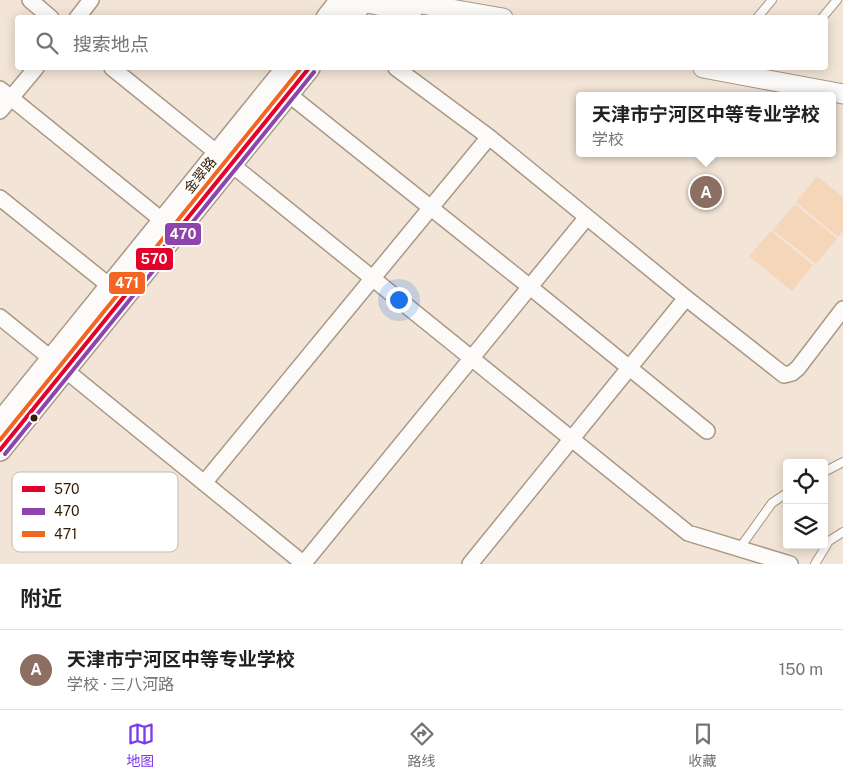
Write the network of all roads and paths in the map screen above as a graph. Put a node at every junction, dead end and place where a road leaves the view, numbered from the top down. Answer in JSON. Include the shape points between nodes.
{"nodes":[{"id":1,"x":30,"y":0,"type":"edge"},
{"id":2,"x":91,"y":0,"type":"edge"},
{"id":3,"x":398,"y":0,"type":"edge"},
{"id":4,"x":772,"y":0,"type":"edge"},
{"id":5,"x":837,"y":0,"type":"edge"},
{"id":6,"x":354,"y":4,"type":"edge"},
{"id":7,"x":433,"y":8,"type":"edge"},
{"id":8,"x":48,"y":15,"type":"edge"},
{"id":9,"x":79,"y":15,"type":"edge"},
{"id":10,"x":333,"y":15,"type":"edge"},
{"id":11,"x":482,"y":15,"type":"edge"},
{"id":12,"x":760,"y":15,"type":"edge"},
{"id":13,"x":824,"y":15,"type":"edge"},
{"id":14,"x":34,"y":70,"type":"edge"},
{"id":15,"x":114,"y":70,"type":"edge"},
{"id":16,"x":286,"y":70,"type":"edge"},
{"id":17,"x":307,"y":70,"type":"edge"},
{"id":18,"x":399,"y":70,"type":"edge"},
{"id":19,"x":714,"y":70,"type":"edge"},
{"id":20,"x":770,"y":70,"type":"edge"},
{"id":21,"x":843,"y":84,"type":"edge"},
{"id":22,"x":832,"y":92,"type":"edge"},
{"id":23,"x":288,"y":93,"type":"junction"},
{"id":24,"x":5,"y":94,"type":"edge"},
{"id":25,"x":0,"y":111,"type":"edge"},
{"id":26,"x":489,"y":137,"type":"junction"},
{"id":27,"x":223,"y":159,"type":"junction"},
{"id":28,"x":0,"y":198,"type":"edge"},
{"id":29,"x":430,"y":208,"type":"junction"},
{"id":30,"x":587,"y":217,"type":"junction"},
{"id":31,"x":163,"y":221,"type":"junction"},
{"id":32,"x":372,"y":279,"type":"junction"},
{"id":33,"x":110,"y":287,"type":"junction"},
{"id":34,"x":530,"y":287,"type":"junction"},
{"id":35,"x":686,"y":298,"type":"junction"},
{"id":36,"x":843,"y":309,"type":"edge"},
{"id":37,"x":0,"y":317,"type":"edge"},
{"id":38,"x":472,"y":358,"type":"junction"},
{"id":39,"x":59,"y":364,"type":"junction"},
{"id":40,"x":629,"y":368,"type":"junction"},
{"id":41,"x":0,"y":422,"type":"edge"},
{"id":42,"x":707,"y":431,"type":"dead end"},
{"id":43,"x":573,"y":438,"type":"junction"},
{"id":44,"x":0,"y":450,"type":"edge"},
{"id":45,"x":843,"y":462,"type":"edge"},
{"id":46,"x":828,"y":470,"type":"edge"},
{"id":47,"x":204,"y":483,"type":"junction"},
{"id":48,"x":783,"y":496,"type":"edge"},
{"id":49,"x":843,"y":532,"type":"edge"},
{"id":50,"x":739,"y":549,"type":"junction"},
{"id":51,"x":304,"y":564,"type":"edge"},
{"id":52,"x":470,"y":564,"type":"edge"},
{"id":53,"x":790,"y":564,"type":"edge"},
{"id":54,"x":815,"y":564,"type":"edge"}],
"edges":[{"from":1,"to":8,"type":"street"},
{"from":2,"to":9,"type":"street"},
{"from":3,"to":7,"type":"street"},
{"from":4,"to":12,"type":"lane"},
{"from":5,"to":13,"type":"lane"},
{"from":6,"to":7,"type":"street"},
{"from":6,"to":10,"type":"main road"},
{"from":7,"to":11,"type":"street"},
{"from":14,"to":24,"type":"street"},
{"from":15,"to":27,"type":"street"},
{"from":16,"to":27,"type":"main road","name":"金翠路"},
{"from":17,"to":23,"type":"main road","name":"金翠路"},
{"from":18,"to":26,"type":"street"},
{"from":19,"to":22,"type":"street"},
{"from":20,"to":21,"type":"street"},
{"from":23,"to":27,"type":"main road","name":"金翠路"},
{"from":23,"to":29,"type":"street"},
{"from":24,"to":25,"type":"street"},
{"from":24,"to":31,"type":"street"},
{"from":26,"to":29,"type":"street"},
{"from":26,"to":30,"type":"street"},
{"from":27,"to":31,"type":"main road","name":"金翠路"},
{"from":27,"to":32,"type":"street"},
{"from":27,"to":39,"type":"main road","name":"金翠路"},
{"from":28,"to":33,"type":"street"},
{"from":29,"to":32,"type":"street"},
{"from":29,"to":34,"type":"street"},
{"from":30,"to":34,"type":"street"},
{"from":30,"to":35,"type":"street"},
{"from":31,"to":33,"type":"main road","name":"金翠路"},
{"from":32,"to":38,"type":"street"},
{"from":32,"to":47,"type":"street"},
{"from":33,"to":39,"type":"main road","name":"金翠路"},
{"from":34,"to":38,"type":"street"},
{"from":34,"to":40,"type":"street"},
{"from":35,"to":36,"type":"street","via":[[784,374],[798,368]]},
{"from":35,"to":40,"type":"street"},
{"from":37,"to":39,"type":"street"},
{"from":38,"to":43,"type":"street"},
{"from":38,"to":51,"type":"street"},
{"from":39,"to":41,"type":"main road","name":"金翠路"},
{"from":39,"to":44,"type":"main road","name":"金翠路"},
{"from":39,"to":47,"type":"street"},
{"from":40,"to":42,"type":"street"},
{"from":40,"to":43,"type":"street"},
{"from":43,"to":50,"type":"street","via":[[688,533]]},
{"from":43,"to":52,"type":"street"},
{"from":45,"to":46,"type":"lane"},
{"from":47,"to":51,"type":"street"},
{"from":48,"to":50,"type":"lane","via":[[772,503]]},
{"from":49,"to":54,"type":"lane","via":[[829,541]]},
{"from":50,"to":53,"type":"street"}]}
